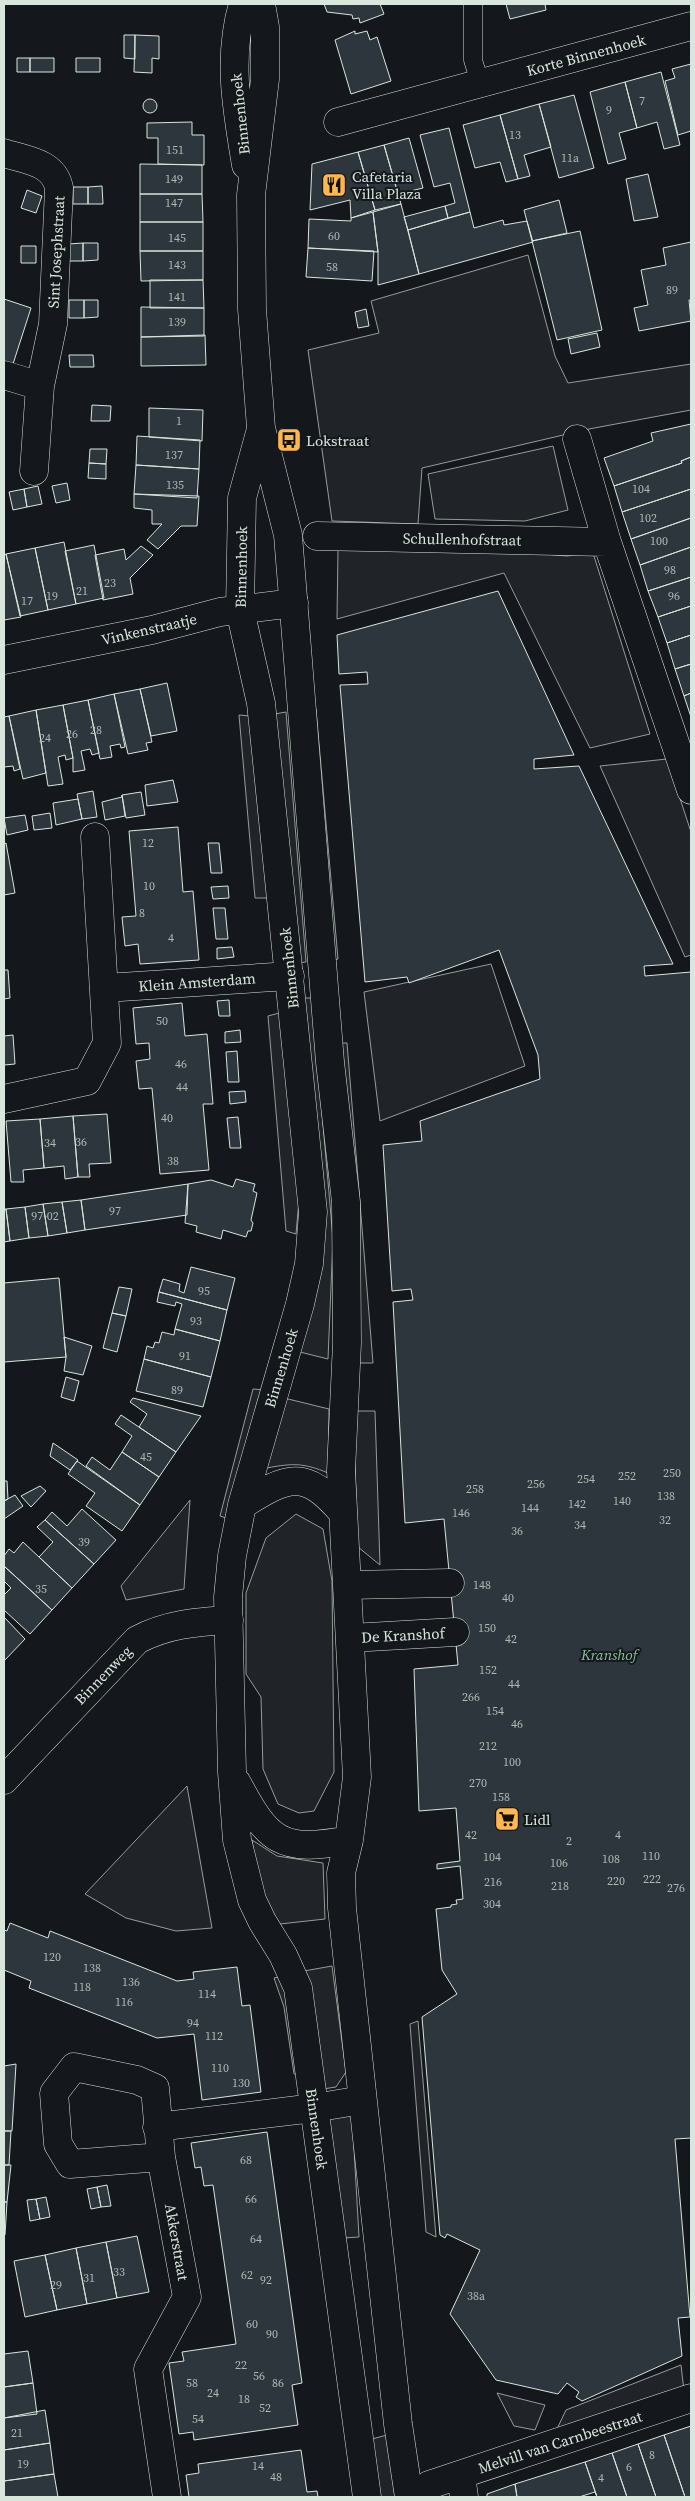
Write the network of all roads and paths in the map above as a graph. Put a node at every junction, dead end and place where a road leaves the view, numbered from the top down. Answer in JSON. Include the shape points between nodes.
{"nodes":[{"id":1,"x":243,"y":4,"type":"edge"},
{"id":2,"x":261,"y":4,"type":"edge"},
{"id":3,"x":473,"y":4,"type":"edge"},
{"id":4,"x":691,"y":26,"type":"edge"},
{"id":5,"x":480,"y":83,"type":"junction"},
{"id":6,"x":338,"y":122,"type":"dead end"},
{"id":7,"x":4,"y":153,"type":"edge"},
{"id":8,"x":251,"y":195,"type":"junction"},
{"id":9,"x":4,"y":375,"type":"edge"},
{"id":10,"x":40,"y":386,"type":"junction"},
{"id":11,"x":261,"y":428,"type":"junction"},
{"id":12,"x":577,"y":438,"type":"dead end"},
{"id":13,"x":34,"y":471,"type":"dead end"},
{"id":14,"x":317,"y":536,"type":"dead end"},
{"id":15,"x":607,"y":542,"type":"junction"},
{"id":16,"x":294,"y":603,"type":"junction"},
{"id":17,"x":240,"y":610,"type":"junction"},
{"id":18,"x":4,"y":660,"type":"edge"},
{"id":19,"x":691,"y":790,"type":"edge"},
{"id":20,"x":95,"y":837,"type":"dead end"},
{"id":21,"x":290,"y":976,"type":"junction"},
{"id":22,"x":105,"y":988,"type":"junction"},
{"id":23,"x":4,"y":1099,"type":"edge"},
{"id":24,"x":242,"y":1505,"type":"junction"},
{"id":25,"x":343,"y":1513,"type":"junction"},
{"id":26,"x":450,"y":1583,"type":"dead end"},
{"id":27,"x":348,"y":1585,"type":"junction"},
{"id":28,"x":217,"y":1620,"type":"junction"},
{"id":29,"x":455,"y":1632,"type":"dead end"},
{"id":30,"x":352,"y":1638,"type":"junction"},
{"id":31,"x":232,"y":1772,"type":"junction"},
{"id":32,"x":4,"y":1780,"type":"edge"},
{"id":33,"x":349,"y":1840,"type":"junction"},
{"id":34,"x":362,"y":2100,"type":"junction"},
{"id":35,"x":314,"y":2108,"type":"junction"},
{"id":36,"x":158,"y":2127,"type":"junction"},
{"id":37,"x":161,"y":2157,"type":"junction"},
{"id":38,"x":691,"y":2398,"type":"edge"},
{"id":39,"x":463,"y":2486,"type":"edge"},
{"id":40,"x":419,"y":2491,"type":"edge"},
{"id":41,"x":167,"y":2497,"type":"edge"},
{"id":42,"x":366,"y":2497,"type":"edge"}],
"edges":[{"from":1,"to":8,"type":"main road","name":"Binnenhoek","via":[[238,20],[233,78]]},
{"from":2,"to":8,"type":"main road","name":"Binnenhoek","via":[[265,27],[265,80]]},
{"from":3,"to":5,"type":"lane","via":[[472,60]]},
{"from":4,"to":5,"type":"main road","name":"Korte Binnenhoek"},
{"from":5,"to":6,"type":"main road","name":"Korte Binnenhoek"},
{"from":7,"to":10,"type":"main road","name":"Sint Josephstraat","via":[[48,167],[57,178],[59,188],[53,324]]},
{"from":8,"to":11,"type":"main road","name":"Binnenhoek","via":[[252,309]]},
{"from":9,"to":10,"type":"main road"},
{"from":10,"to":13,"type":"main road","name":"Sint Josephstraat"},
{"from":11,"to":16,"type":"main road","name":"Binnenhoek","via":[[288,535]]},
{"from":11,"to":17,"type":"main road","name":"Binnenhoek","via":[[242,498]]},
{"from":12,"to":15,"type":"main road"},
{"from":14,"to":15,"type":"main road","name":"Schullenhofstraat"},
{"from":15,"to":19,"type":"main road"},
{"from":16,"to":17,"type":"main road","name":"Vinkenstraatje"},
{"from":16,"to":25,"type":"main road","name":"Binnenhoek","via":[[330,1062],[346,1202]]},
{"from":17,"to":18,"type":"main road","name":"Vinkenstraatje"},
{"from":17,"to":21,"type":"main road","name":"Binnenhoek","via":[[261,703]]},
{"from":20,"to":22,"type":"main road"},
{"from":21,"to":22,"type":"main road","name":"Klein Amsterdam"},
{"from":21,"to":24,"type":"main road","name":"Binnenhoek","via":[[313,1212],[309,1264]]},
{"from":22,"to":23,"type":"main road","via":[[107,1043],[87,1081]]},
{"from":24,"to":25,"type":"main road","via":[[263,1492],[295,1481],[320,1488]]},
{"from":24,"to":28,"type":"main road","name":"Binnenhoek","via":[[228,1597]]},
{"from":25,"to":27,"type":"main road","name":"Binnenhoek"},
{"from":26,"to":27,"type":"main road"},
{"from":27,"to":30,"type":"main road","name":"Binnenhoek"},
{"from":28,"to":31,"type":"main road","name":"Binnenhoek"},
{"from":28,"to":32,"type":"main road","name":"Binnenweg","via":[[177,1624],[137,1640]]},
{"from":29,"to":30,"type":"main road","name":"De Kranshof"},
{"from":30,"to":33,"type":"main road","name":"Binnenhoek","via":[[358,1778]]},
{"from":31,"to":33,"type":"main road","name":"Binnenhoek","via":[[257,1820],[281,1840],[292,1844]]},
{"from":31,"to":35,"type":"main road","name":"Binnenhoek","via":[[237,1840],[245,1878],[262,1921],[298,1988]]},
{"from":33,"to":34,"type":"main road","name":"Binnenhoek","via":[[341,1873],[342,1908]]},
{"from":34,"to":35,"type":"main road"},
{"from":34,"to":40,"type":"main road","name":"Binnenhoek"},
{"from":35,"to":36,"type":"main road"},
{"from":35,"to":42,"type":"main road","name":"Binnenhoek"},
{"from":36,"to":37,"type":"main road","name":"Akkerstraat"},
{"from":36,"to":37,"type":"main road","name":"Akkerstraat","via":[[155,2088],[137,2080],[74,2067],[54,2093],[58,2144],[70,2164]]},
{"from":37,"to":41,"type":"main road","name":"Akkerstraat","via":[[187,2297],[148,2369]]},
{"from":38,"to":39,"type":"main road","name":"Melvill van Carnbeestraat"},
{"from":39,"to":40,"type":"main road","name":"Melvill van Carnbeestraat"}]}
